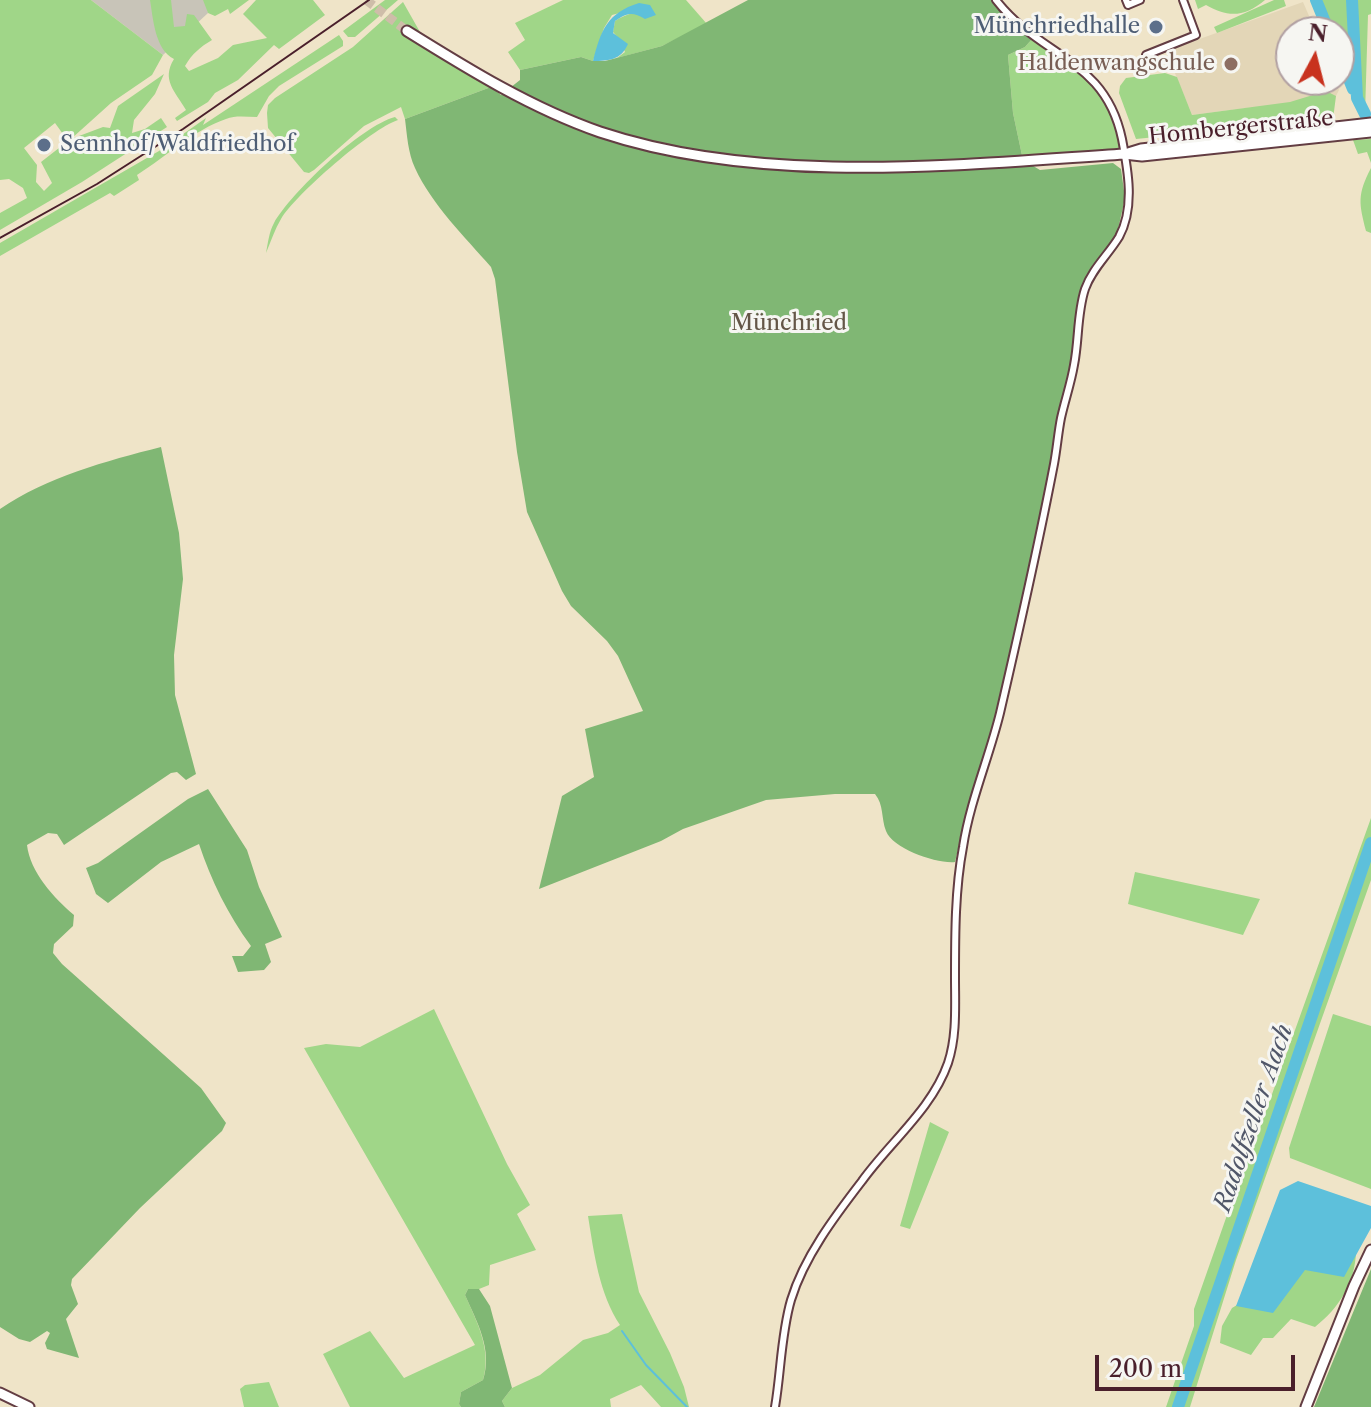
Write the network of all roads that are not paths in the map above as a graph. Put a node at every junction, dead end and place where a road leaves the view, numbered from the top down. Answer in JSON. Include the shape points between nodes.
{"nodes":[{"id":1,"x":996,"y":0,"type":"edge"},
{"id":2,"x":1126,"y":0,"type":"edge"},
{"id":3,"x":1140,"y":0,"type":"edge"},
{"id":4,"x":1183,"y":0,"type":"edge"},
{"id":5,"x":407,"y":31,"type":"tunnel mouth"},
{"id":6,"x":1147,"y":58,"type":"dead end"},
{"id":7,"x":1371,"y":123,"type":"edge"},
{"id":8,"x":1347,"y":131,"type":"junction"},
{"id":9,"x":1371,"y":132,"type":"edge"},
{"id":10,"x":1124,"y":154,"type":"junction"},
{"id":11,"x":1371,"y":1250,"type":"edge"},
{"id":12,"x":0,"y":1393,"type":"edge"},
{"id":13,"x":29,"y":1407,"type":"edge"},
{"id":14,"x":775,"y":1407,"type":"edge"},
{"id":15,"x":1306,"y":1407,"type":"edge"}],
"edges":[{"from":1,"to":10,"type":"street","via":[[1033,38],[1096,80],[1110,102]]},
{"from":2,"to":3,"type":"street","via":[[1128,5]]},
{"from":4,"to":6,"type":"street","via":[[1196,35]]},
{"from":5,"to":10,"type":"main road","name":"Hombergerstraße","via":[[540,107],[600,131],[686,154],[841,166]]},
{"from":7,"to":8,"type":"main road","name":"Hombergerstraße"},
{"from":8,"to":9,"type":"main road","name":"Hombergerstraße"},
{"from":8,"to":10,"type":"main road","name":"Hombergerstraße"},
{"from":10,"to":14,"type":"street","via":[[1127,214],[1119,237],[1087,285],[1004,694],[967,821],[950,1056],[919,1114],[861,1181],[797,1284]]},
{"from":11,"to":15,"type":"main road"},
{"from":12,"to":13,"type":"main road"}]}
